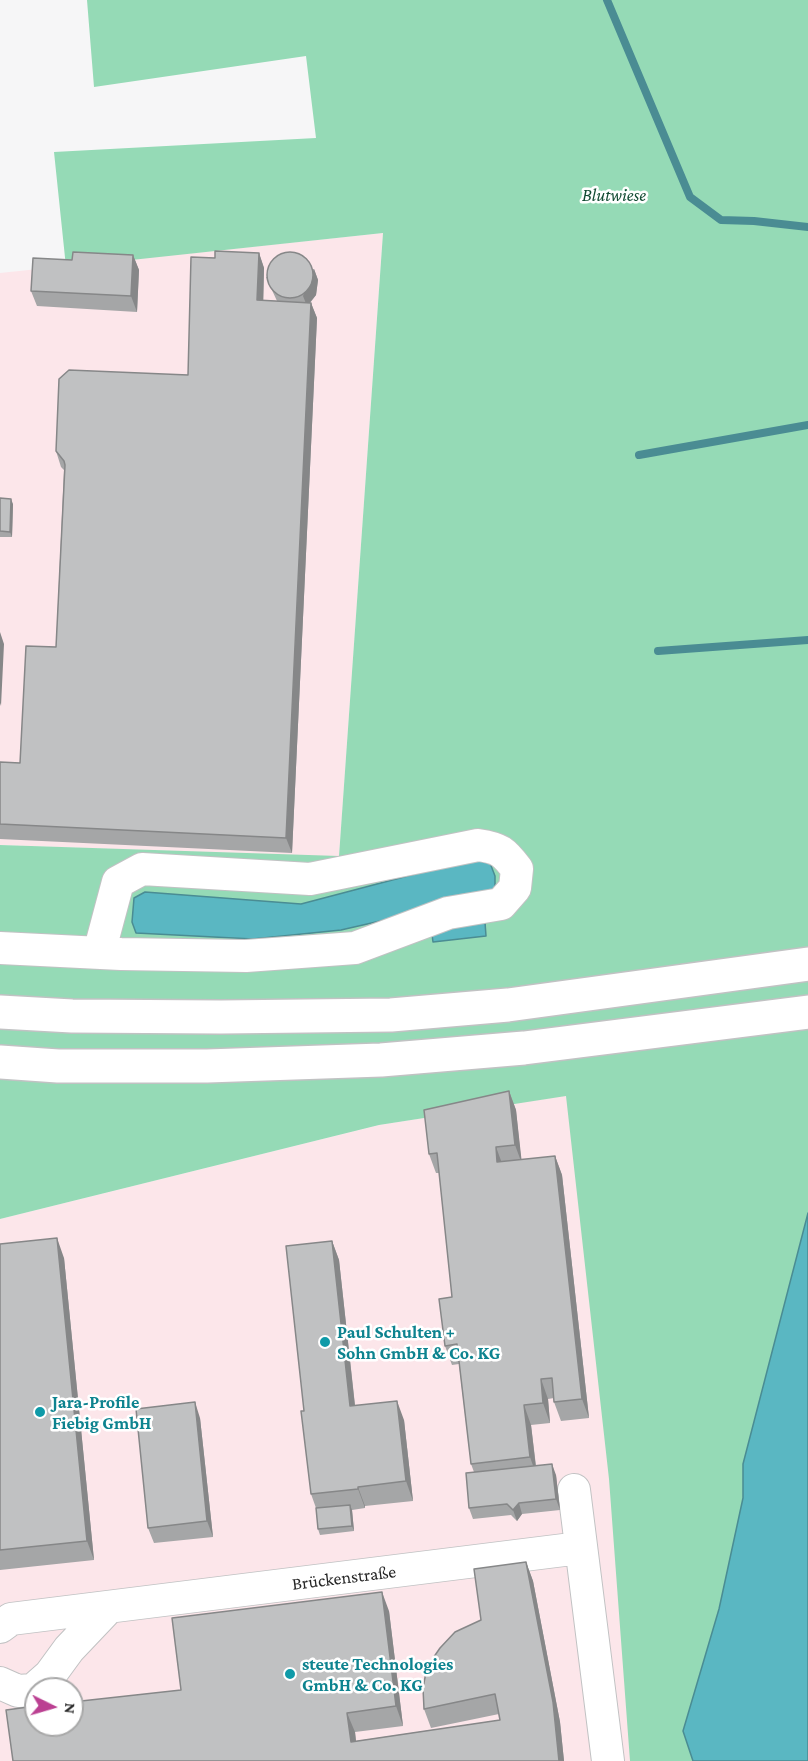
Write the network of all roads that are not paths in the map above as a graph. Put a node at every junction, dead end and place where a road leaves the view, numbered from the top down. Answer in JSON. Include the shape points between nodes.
{"nodes":[{"id":1,"x":0,"y":948,"type":"edge"},
{"id":2,"x":99,"y":953,"type":"junction"},
{"id":3,"x":808,"y":964,"type":"edge"},
{"id":4,"x":0,"y":1012,"type":"edge"},
{"id":5,"x":808,"y":1012,"type":"edge"},
{"id":6,"x":0,"y":1062,"type":"edge"},
{"id":7,"x":574,"y":1490,"type":"dead end"},
{"id":8,"x":580,"y":1548,"type":"junction"},
{"id":9,"x":107,"y":1609,"type":"junction"},
{"id":10,"x":0,"y":1627,"type":"edge"},
{"id":11,"x":0,"y":1683,"type":"edge"},
{"id":12,"x":608,"y":1761,"type":"edge"}],
"edges":[{"from":1,"to":2,"type":"street"},
{"from":2,"to":2,"type":"street","via":[[246,956],[355,948],[448,913],[501,904],[515,888],[517,870],[506,854],[495,847],[478,845],[310,879],[142,869],[118,882]]},
{"from":3,"to":4,"type":"highway","via":[[508,1005],[391,1015],[175,1017]]},
{"from":5,"to":6,"type":"highway","via":[[524,1048],[381,1060],[207,1066]]},
{"from":7,"to":8,"type":"street"},
{"from":8,"to":9,"type":"street","name":"Brückenstraße"},
{"from":8,"to":12,"type":"street"},
{"from":9,"to":10,"type":"street","name":"Brückenstraße","via":[[11,1619]]},
{"from":9,"to":11,"type":"street","via":[[33,1690],[18,1691]]}]}
